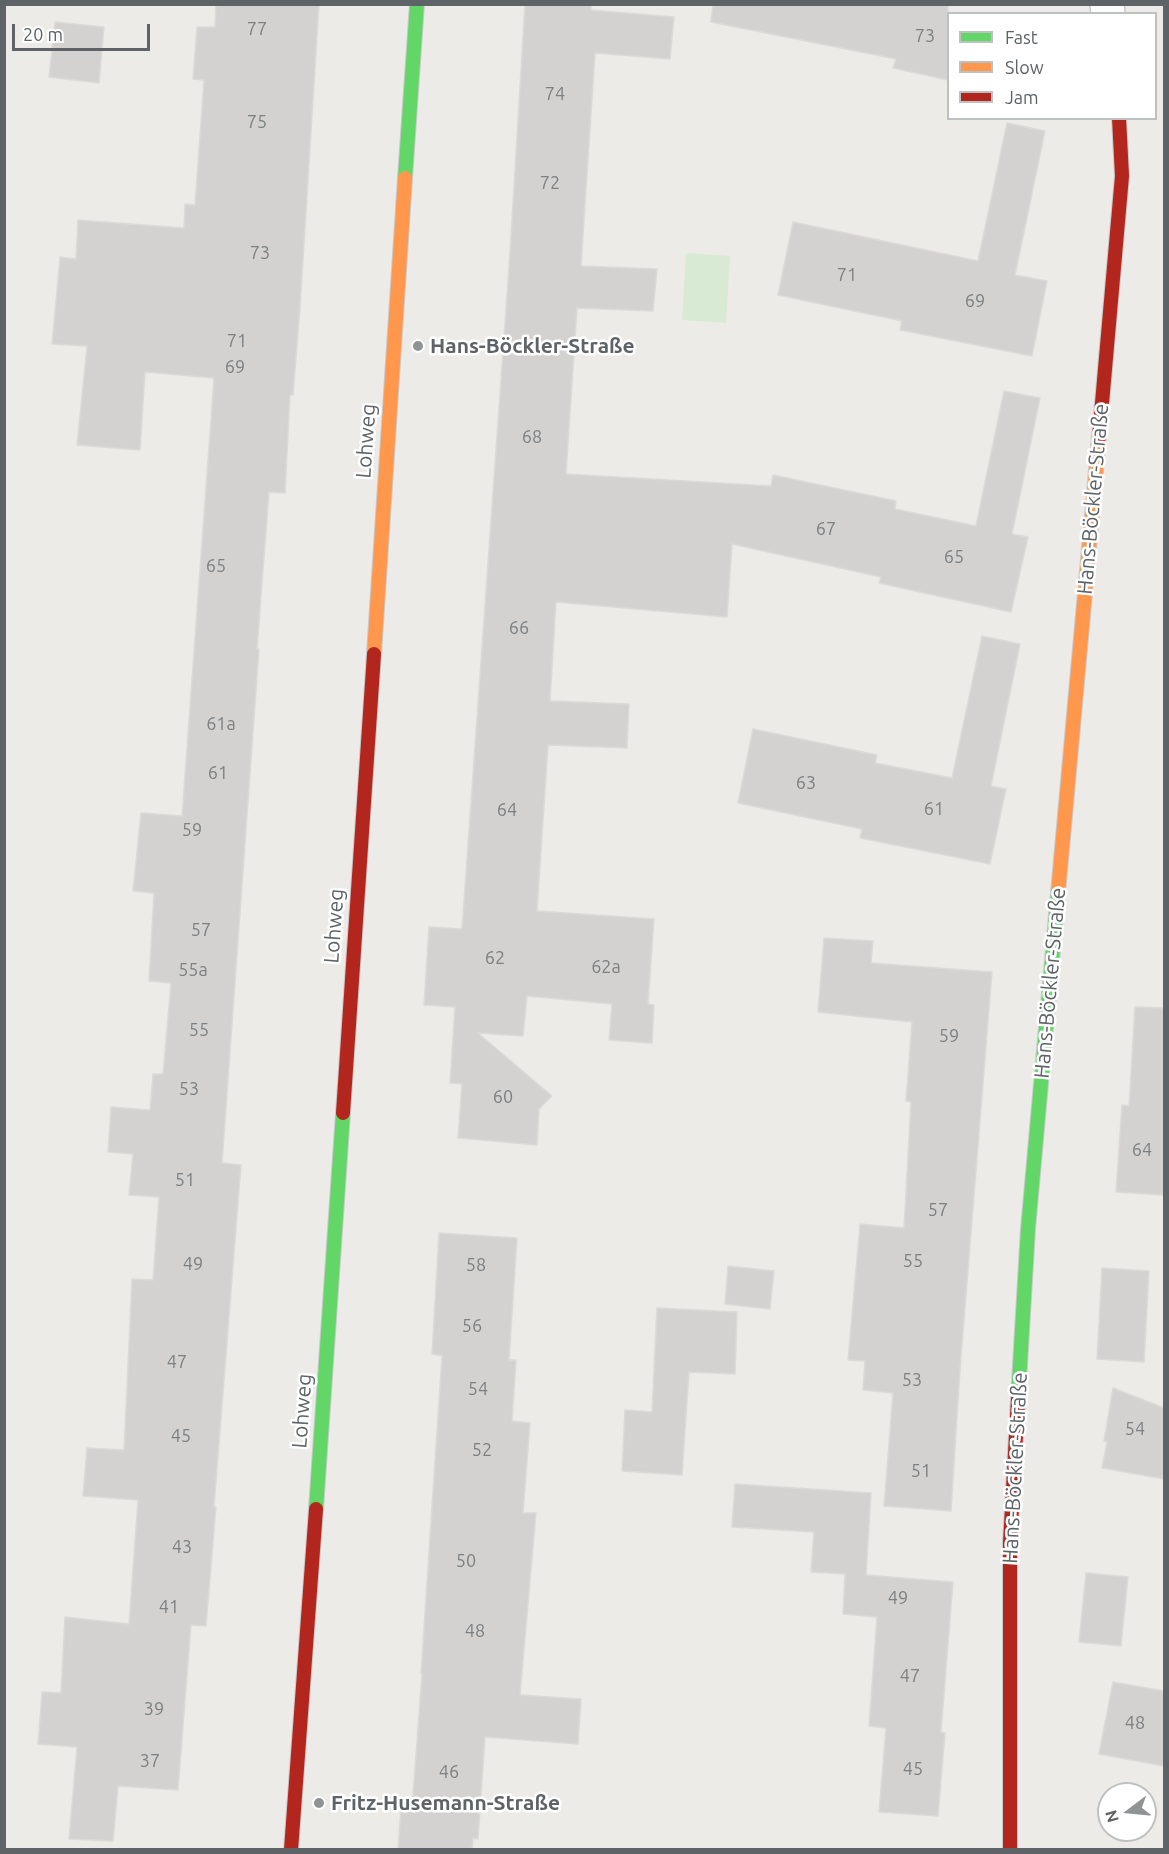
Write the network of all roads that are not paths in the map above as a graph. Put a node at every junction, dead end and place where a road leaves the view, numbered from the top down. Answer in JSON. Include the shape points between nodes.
{"nodes":[{"id":1,"x":417,"y":4,"type":"edge"},
{"id":2,"x":1119,"y":120,"type":"edge"},
{"id":3,"x":291,"y":1850,"type":"edge"},
{"id":4,"x":1010,"y":1850,"type":"edge"}],
"edges":[{"from":1,"to":3,"type":"street","name":"Lohweg"},
{"from":2,"to":4,"type":"street","name":"Hans-Böckler-Straße","via":[[1122,176],[1028,1229],[1010,1543]]}]}
